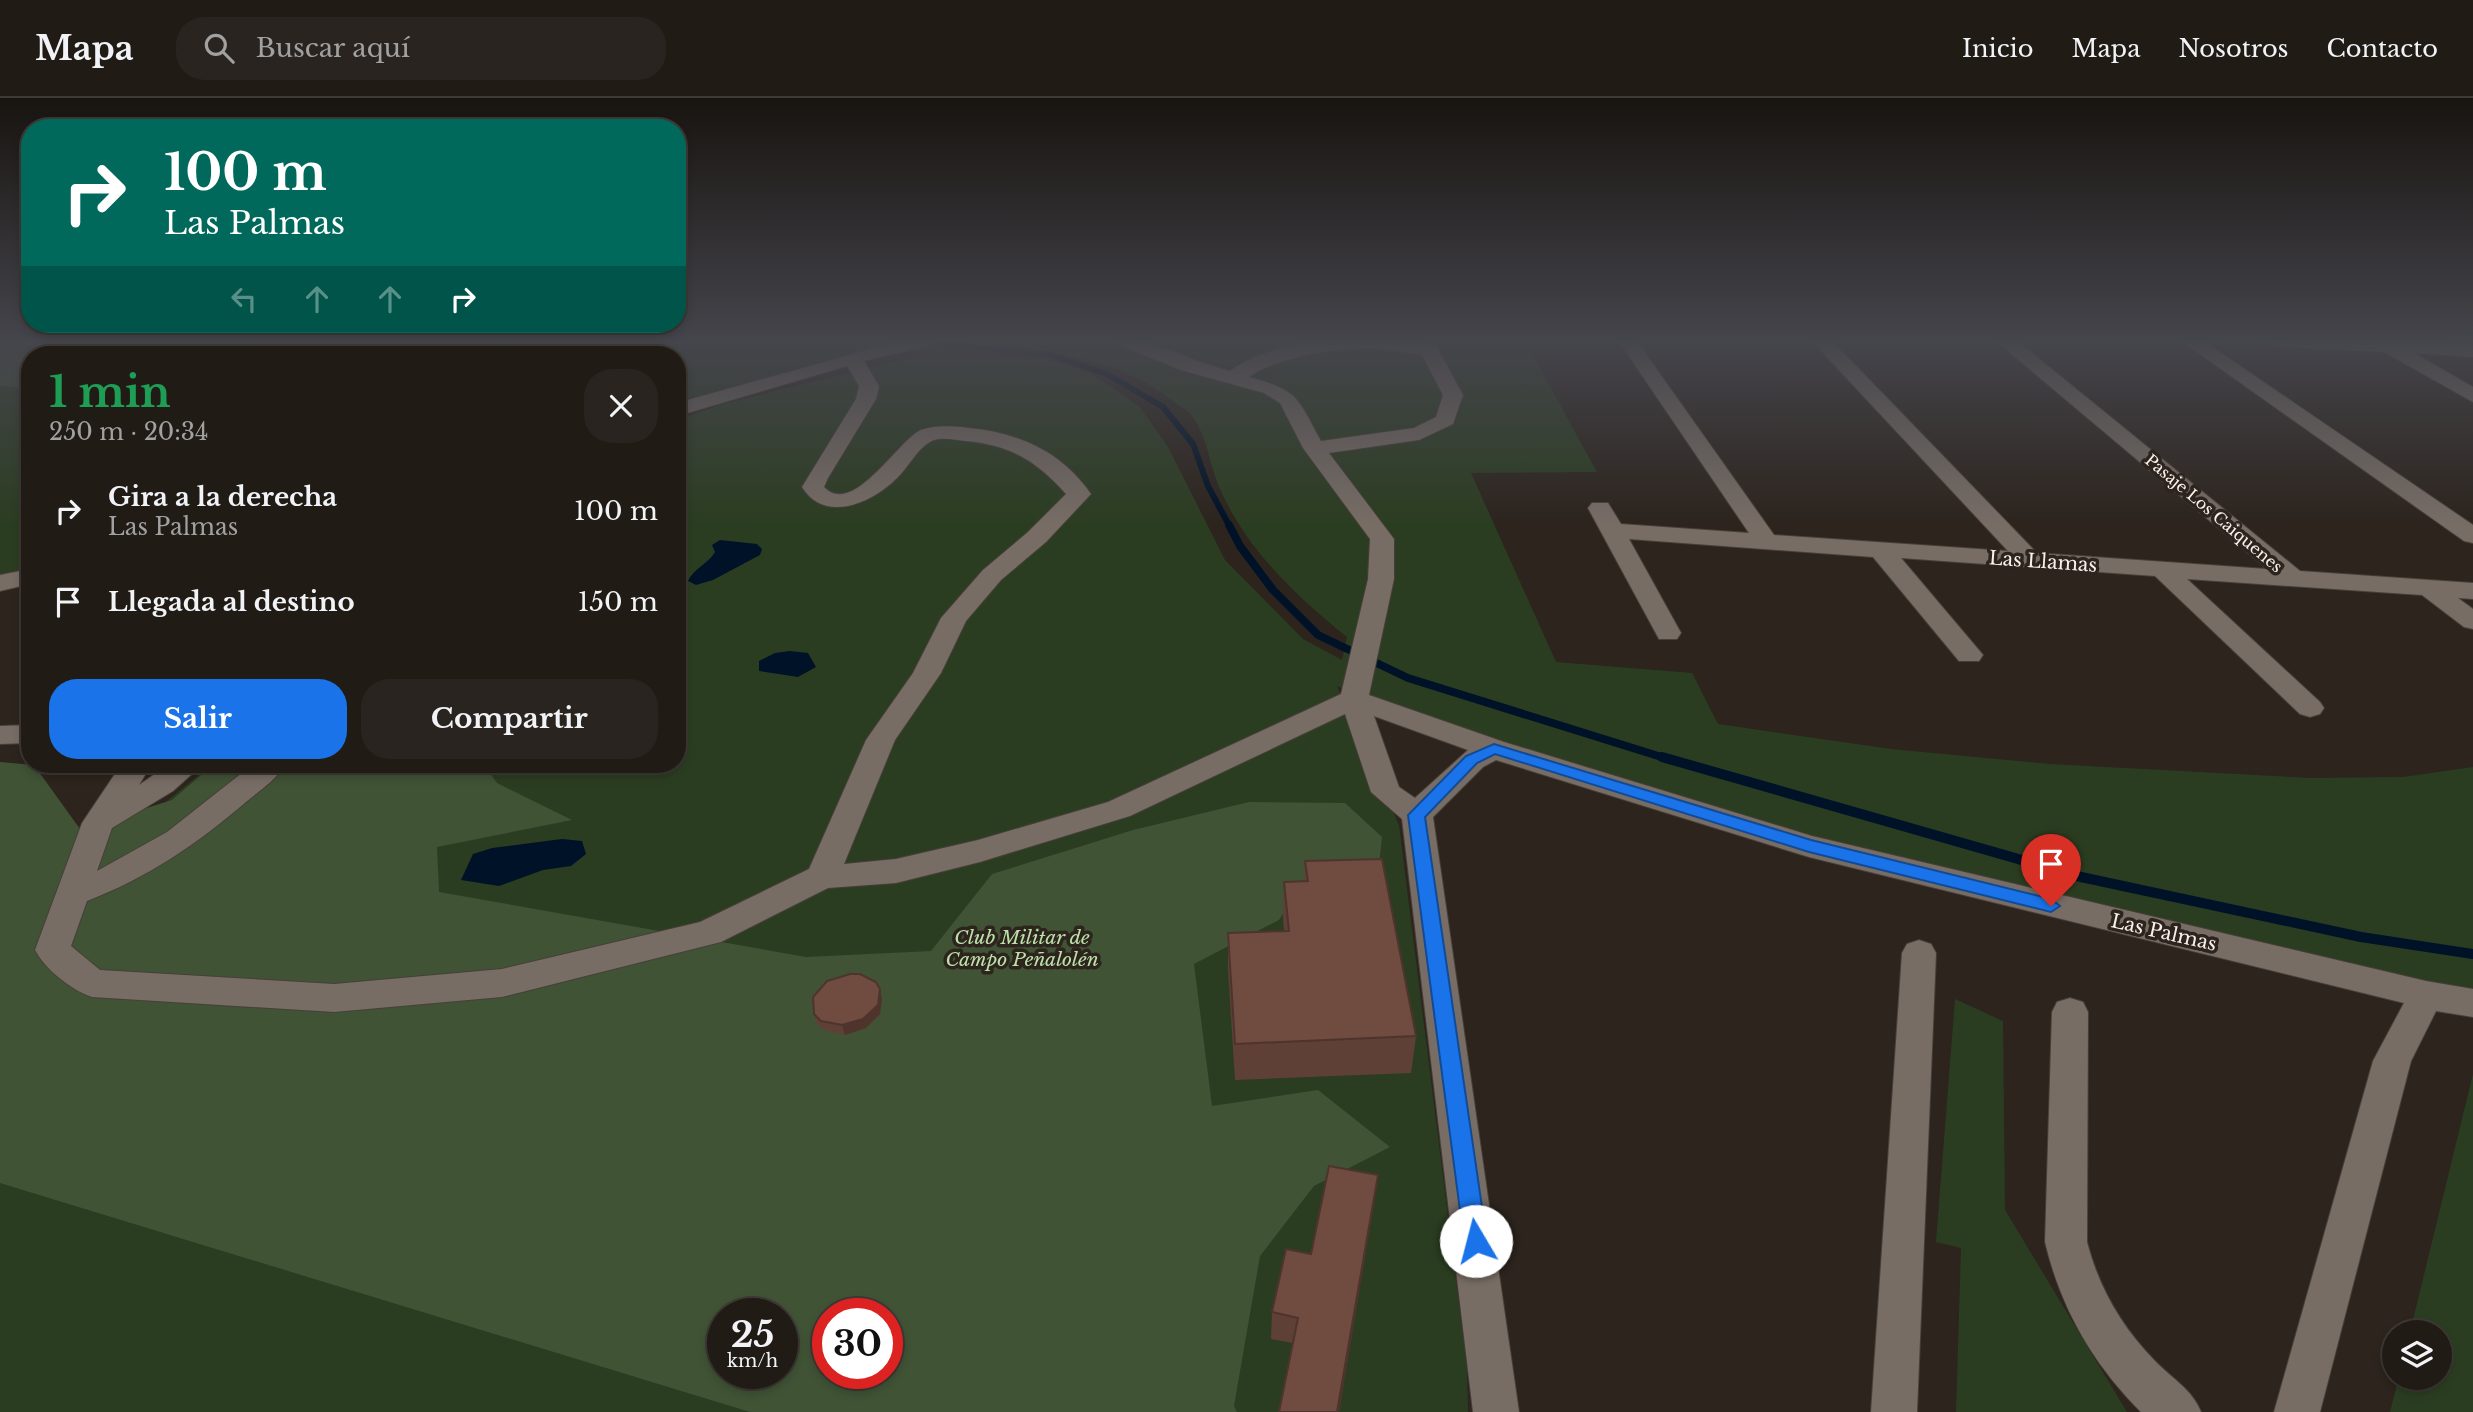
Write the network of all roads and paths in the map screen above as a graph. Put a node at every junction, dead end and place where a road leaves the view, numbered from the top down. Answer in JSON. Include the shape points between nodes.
{"nodes":[{"id":1,"x":706,"y":401,"type":"edge"},
{"id":2,"x":865,"y":401,"type":"edge"},
{"id":3,"x":1289,"y":401,"type":"edge"},
{"id":4,"x":1451,"y":401,"type":"edge"},
{"id":5,"x":1669,"y":401,"type":"edge"},
{"id":6,"x":1879,"y":401,"type":"edge"},
{"id":7,"x":2079,"y":401,"type":"edge"},
{"id":8,"x":2279,"y":401,"type":"edge"},
{"id":9,"x":686,"y":407,"type":"edge"},
{"id":10,"x":1314,"y":448,"type":"junction"},
{"id":11,"x":1600,"y":508,"type":"dead end"},
{"id":12,"x":1613,"y":531,"type":"junction"},
{"id":13,"x":2473,"y":536,"type":"edge"},
{"id":14,"x":1767,"y":542,"type":"junction"},
{"id":15,"x":1881,"y":550,"type":"junction"},
{"id":16,"x":2030,"y":560,"type":"junction"},
{"id":17,"x":2162,"y":569,"type":"junction"},
{"id":18,"x":21,"y":578,"type":"edge"},
{"id":19,"x":2293,"y":578,"type":"junction"},
{"id":20,"x":0,"y":583,"type":"edge"},
{"id":21,"x":2429,"y":588,"type":"junction"},
{"id":22,"x":2473,"y":591,"type":"edge"},
{"id":23,"x":2473,"y":621,"type":"edge"},
{"id":24,"x":1668,"y":633,"type":"dead end"},
{"id":25,"x":1969,"y":655,"type":"dead end"},
{"id":26,"x":1354,"y":699,"type":"junction"},
{"id":27,"x":2310,"y":708,"type":"dead end"},
{"id":28,"x":21,"y":734,"type":"edge"},
{"id":29,"x":0,"y":735,"type":"edge"},
{"id":30,"x":1494,"y":749,"type":"junction"},
{"id":31,"x":131,"y":773,"type":"edge"},
{"id":32,"x":176,"y":773,"type":"edge"},
{"id":33,"x":261,"y":773,"type":"edge"},
{"id":34,"x":1417,"y":815,"type":"junction"},
{"id":35,"x":98,"y":823,"type":"junction"},
{"id":36,"x":822,"y":877,"type":"junction"},
{"id":37,"x":73,"y":893,"type":"junction"},
{"id":38,"x":1919,"y":953,"type":"dead end"},
{"id":39,"x":2426,"y":995,"type":"junction"},
{"id":40,"x":2473,"y":1003,"type":"edge"},
{"id":41,"x":2070,"y":1012,"type":"dead end"},
{"id":42,"x":1496,"y":1412,"type":"edge"},
{"id":43,"x":1894,"y":1412,"type":"edge"},
{"id":44,"x":2178,"y":1412,"type":"edge"},
{"id":45,"x":2297,"y":1412,"type":"edge"}],
"edges":[{"from":1,"to":9,"type":"street"},
{"from":2,"to":36,"type":"street","via":[[813,487],[826,500],[862,495],[894,470],[915,441],[947,433],[1000,437],[1030,446],[1079,494],[992,575],[954,618],[927,673],[881,740]]},
{"from":3,"to":10,"type":"street"},
{"from":4,"to":10,"type":"street","via":[[1447,420],[1419,433]]},
{"from":5,"to":14,"type":"street"},
{"from":6,"to":16,"type":"street"},
{"from":7,"to":19,"type":"street","name":"Pasaje Los Caiquenes"},
{"from":8,"to":13,"type":"street"},
{"from":10,"to":26,"type":"street","via":[[1382,539],[1381,579]]},
{"from":11,"to":12,"type":"street"},
{"from":12,"to":14,"type":"street","name":"Las Llamas"},
{"from":12,"to":24,"type":"street"},
{"from":14,"to":15,"type":"street","name":"Las Llamas"},
{"from":15,"to":16,"type":"street","name":"Las Llamas"},
{"from":15,"to":25,"type":"street"},
{"from":16,"to":17,"type":"street","name":"Las Llamas"},
{"from":17,"to":19,"type":"street","name":"Las Llamas"},
{"from":17,"to":27,"type":"street"},
{"from":18,"to":20,"type":"street"},
{"from":19,"to":21,"type":"street","name":"Las Llamas"},
{"from":21,"to":22,"type":"street","name":"Las Llamas"},
{"from":21,"to":23,"type":"street"},
{"from":26,"to":30,"type":"street","name":"Las Palmas"},
{"from":26,"to":34,"type":"street","via":[[1386,792]]},
{"from":26,"to":36,"type":"street","via":[[1119,809],[896,871]]},
{"from":28,"to":29,"type":"street"},
{"from":30,"to":34,"type":"street","via":[[1472,760]]},
{"from":30,"to":39,"type":"street","name":"Las Palmas","via":[[1809,846]]},
{"from":31,"to":35,"type":"street"},
{"from":32,"to":35,"type":"street"},
{"from":33,"to":37,"type":"street","via":[[202,825],[148,861]]},
{"from":34,"to":42,"type":"street"},
{"from":35,"to":37,"type":"street"},
{"from":36,"to":37,"type":"street","via":[[709,933],[502,983],[334,998],[92,983],[52,950]]},
{"from":38,"to":43,"type":"street"},
{"from":39,"to":40,"type":"street","name":"Las Palmas"},
{"from":39,"to":45,"type":"street","via":[[2392,1061]]},
{"from":41,"to":44,"type":"street","via":[[2066,1241],[2071,1266],[2080,1293],[2114,1349]]}]}
